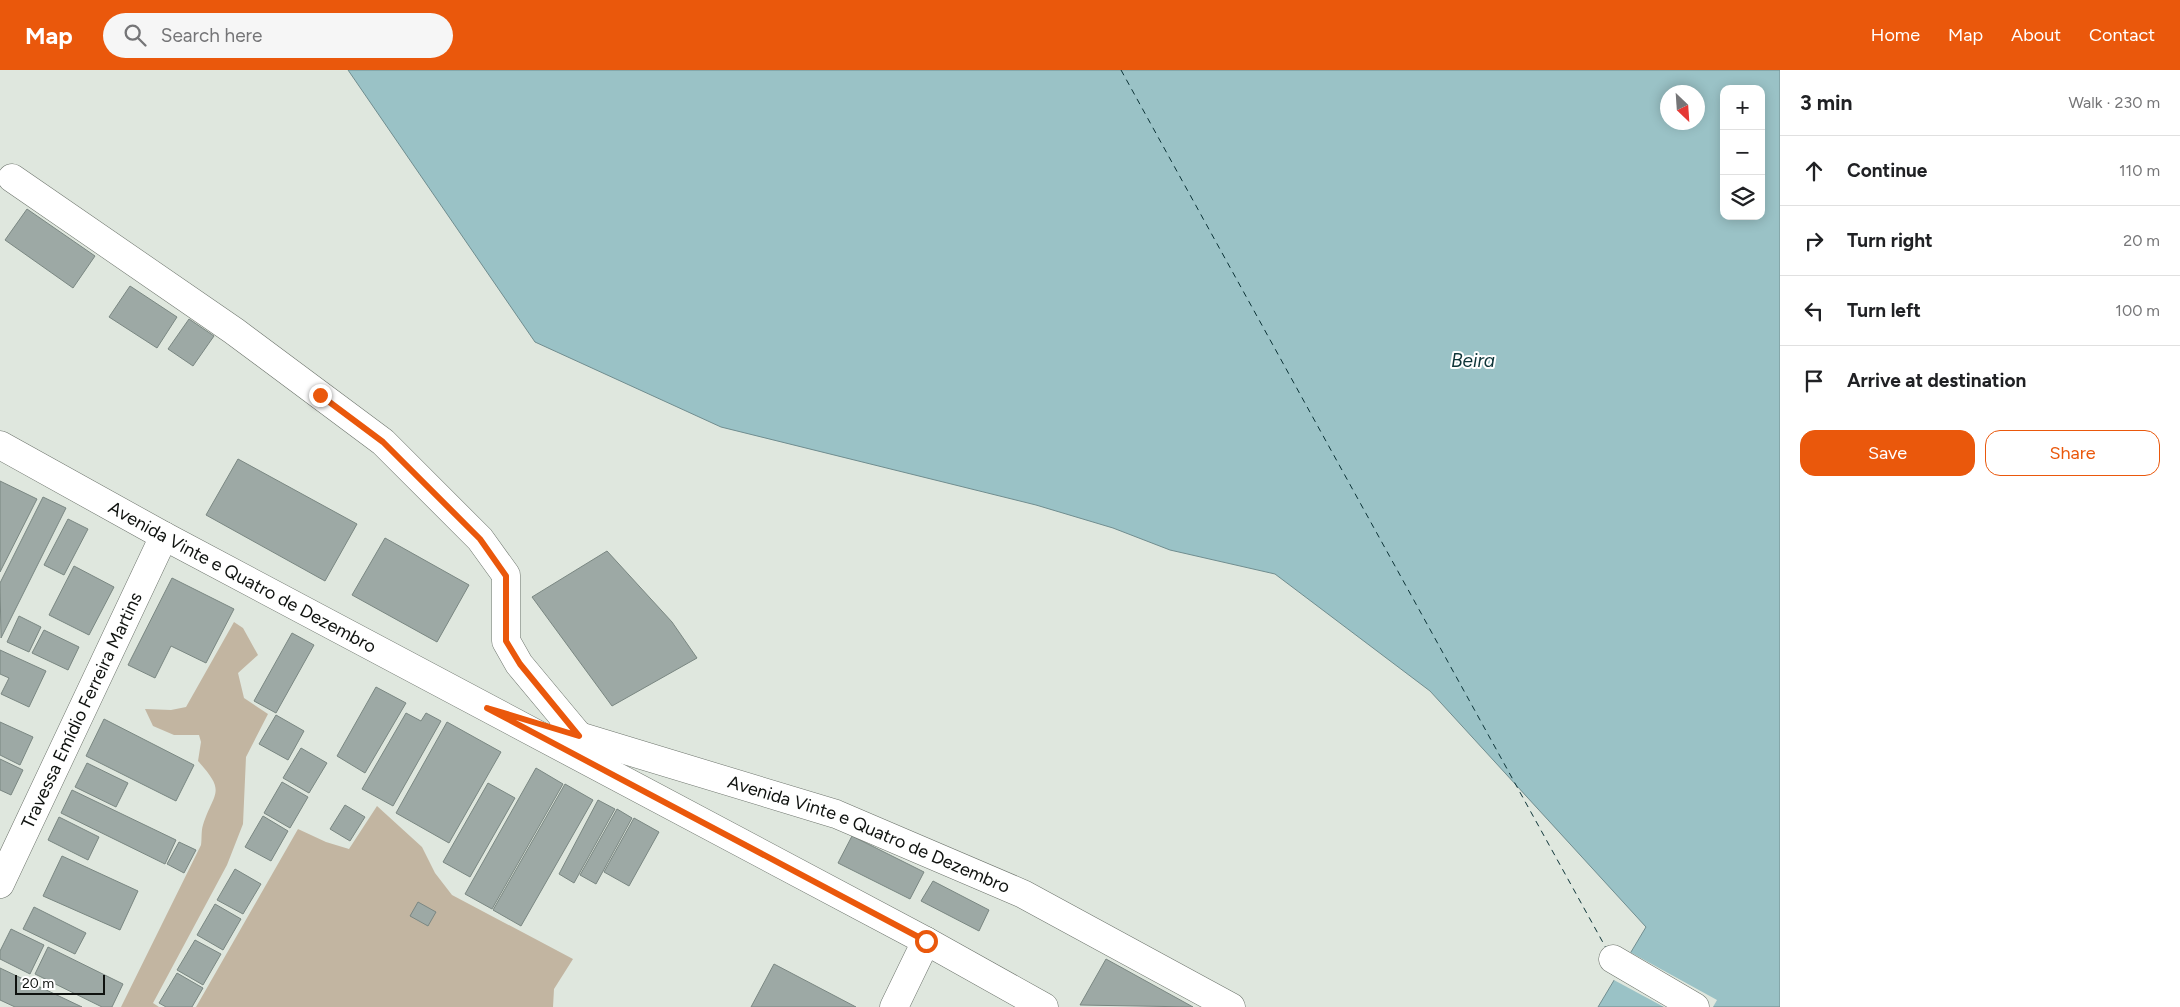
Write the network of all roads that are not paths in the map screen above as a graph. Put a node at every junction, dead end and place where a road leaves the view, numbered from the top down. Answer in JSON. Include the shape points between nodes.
{"nodes":[{"id":1,"x":12,"y":178,"type":"dead end"},
{"id":2,"x":0,"y":445,"type":"edge"},
{"id":3,"x":164,"y":536,"type":"junction"},
{"id":4,"x":487,"y":708,"type":"junction"},
{"id":5,"x":579,"y":736,"type":"junction"},
{"id":6,"x":0,"y":884,"type":"edge"},
{"id":7,"x":926,"y":941,"type":"junction"},
{"id":8,"x":1613,"y":960,"type":"dead end"},
{"id":9,"x":894,"y":1007,"type":"edge"},
{"id":10,"x":1044,"y":1007,"type":"edge"},
{"id":11,"x":1231,"y":1007,"type":"edge"},
{"id":12,"x":1695,"y":1007,"type":"edge"}],
"edges":[{"from":1,"to":5,"type":"street","via":[[234,331],[383,442],[480,539],[506,576],[506,641],[520,664]]},
{"from":2,"to":3,"type":"street","name":"Avenida Vinte e Quatro de Dezembro"},
{"from":3,"to":4,"type":"street","name":"Avenida Vinte e Quatro de Dezembro"},
{"from":3,"to":6,"type":"street","name":"Travessa Emídio Ferreira Martins"},
{"from":4,"to":5,"type":"street","name":"Avenida Vinte e Quatro de Dezembro"},
{"from":4,"to":7,"type":"street","name":"Avenida Vinte e Quatro de Dezembro"},
{"from":5,"to":11,"type":"street","name":"Avenida Vinte e Quatro de Dezembro","via":[[836,814],[1023,894]]},
{"from":7,"to":9,"type":"street"},
{"from":7,"to":10,"type":"street","name":"Avenida Vinte e Quatro de Dezembro"},
{"from":8,"to":12,"type":"street"}]}
